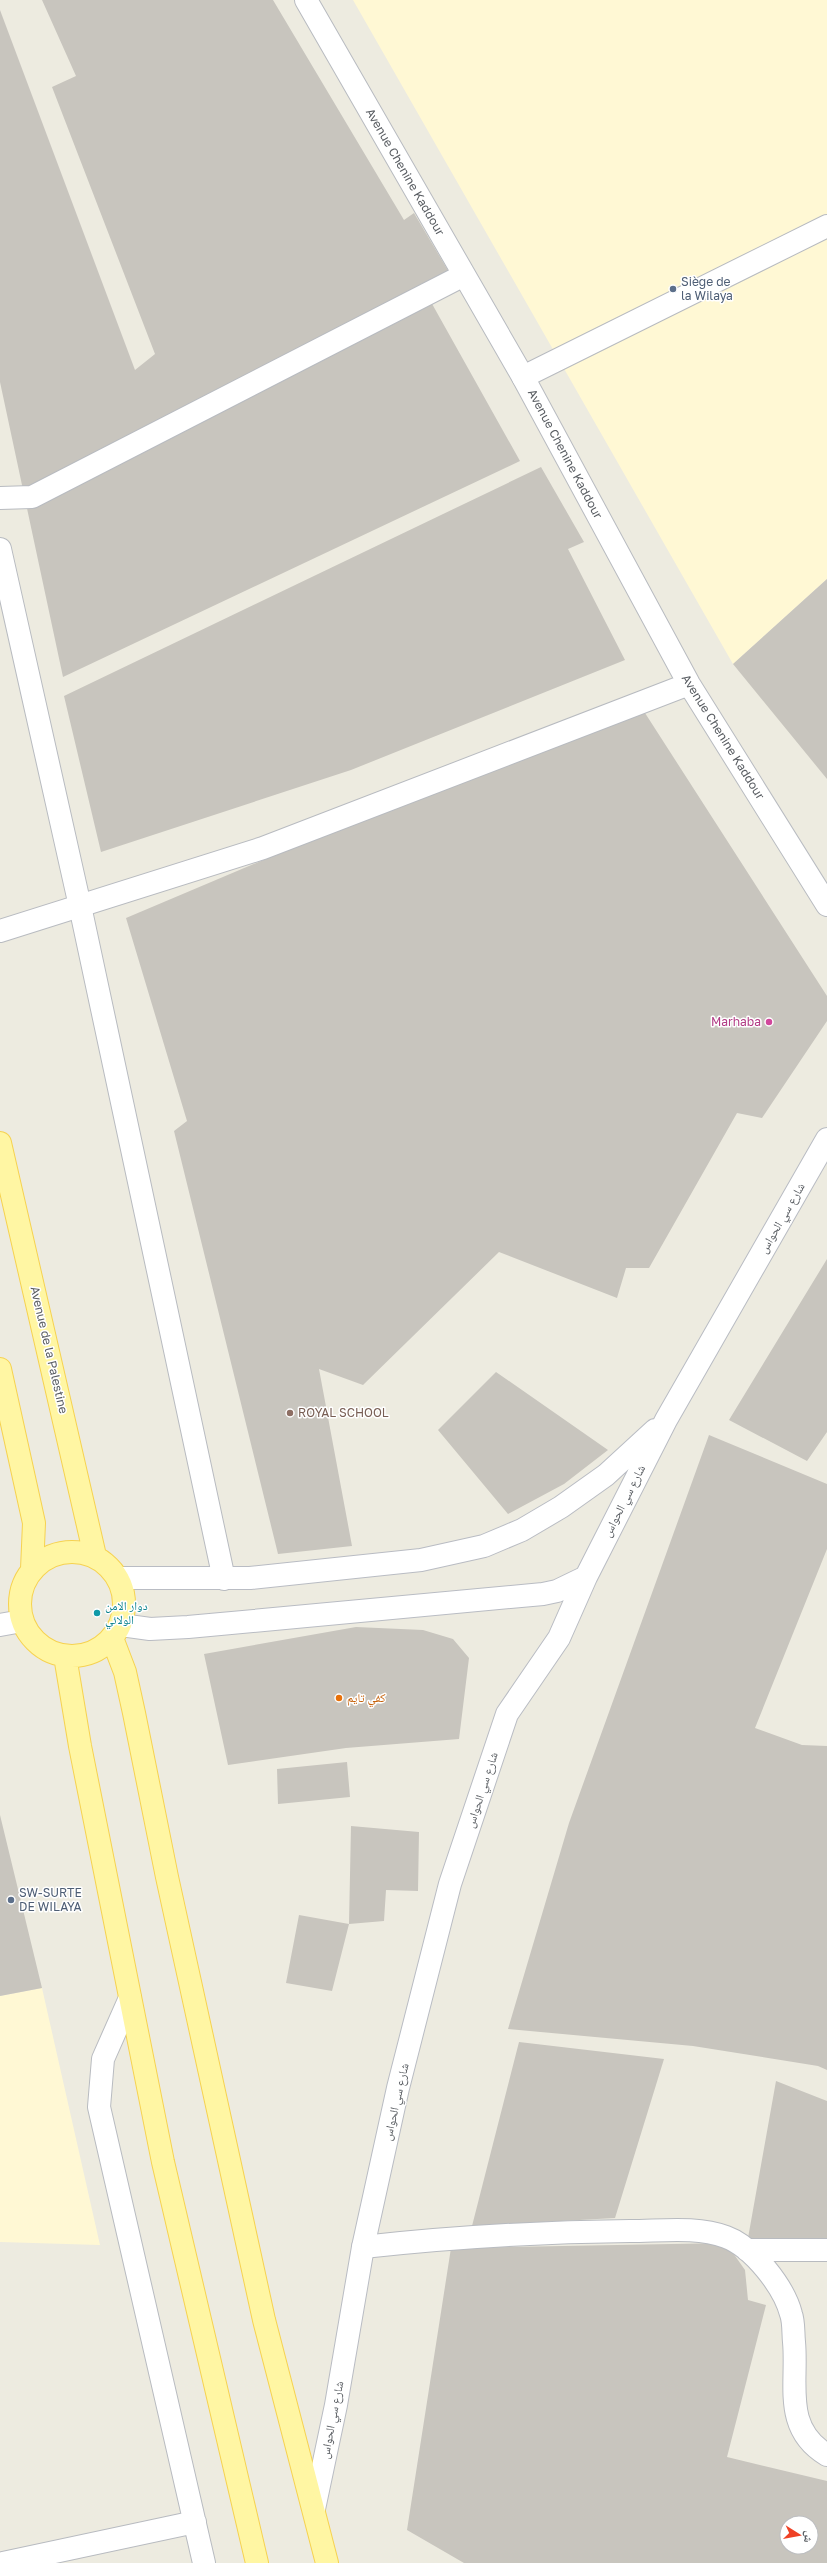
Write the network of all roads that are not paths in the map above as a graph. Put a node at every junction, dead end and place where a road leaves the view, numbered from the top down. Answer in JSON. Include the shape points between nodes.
{"nodes":[{"id":1,"x":306,"y":0,"type":"edge"},
{"id":2,"x":827,"y":226,"type":"edge"},
{"id":3,"x":464,"y":275,"type":"junction"},
{"id":4,"x":523,"y":377,"type":"junction"},
{"id":5,"x":0,"y":498,"type":"edge"},
{"id":6,"x":0,"y":549,"type":"edge"},
{"id":7,"x":689,"y":684,"type":"junction"},
{"id":8,"x":827,"y":905,"type":"edge"},
{"id":9,"x":80,"y":906,"type":"junction"},
{"id":10,"x":0,"y":931,"type":"edge"},
{"id":11,"x":827,"y":1139,"type":"edge"},
{"id":12,"x":0,"y":1143,"type":"edge"},
{"id":13,"x":0,"y":1369,"type":"edge"},
{"id":14,"x":666,"y":1420,"type":"junction"},
{"id":15,"x":95,"y":1556,"type":"junction"},
{"id":16,"x":32,"y":1569,"type":"junction"},
{"id":17,"x":586,"y":1577,"type":"junction"},
{"id":18,"x":118,"y":1578,"type":"junction"},
{"id":19,"x":224,"y":1579,"type":"junction"},
{"id":20,"x":22,"y":1621,"type":"junction"},
{"id":21,"x":0,"y":1625,"type":"edge"},
{"id":22,"x":116,"y":1632,"type":"junction"},
{"id":23,"x":65,"y":1656,"type":"junction"},
{"id":24,"x":130,"y":1998,"type":"junction"},
{"id":25,"x":363,"y":2247,"type":"junction"},
{"id":26,"x":746,"y":2250,"type":"junction"},
{"id":27,"x":827,"y":2250,"type":"edge"},
{"id":28,"x":827,"y":2454,"type":"edge"},
{"id":29,"x":314,"y":2509,"type":"junction"},
{"id":30,"x":194,"y":2522,"type":"junction"},
{"id":31,"x":3,"y":2563,"type":"edge"},
{"id":32,"x":204,"y":2563,"type":"edge"},
{"id":33,"x":257,"y":2563,"type":"edge"},
{"id":34,"x":327,"y":2563,"type":"edge"}],
"edges":[{"from":1,"to":3,"type":"street","name":"Avenue Chenine Kaddour"},
{"from":2,"to":4,"type":"street"},
{"from":3,"to":4,"type":"street","name":"Avenue Chenine Kaddour"},
{"from":3,"to":5,"type":"street","via":[[32,497]]},
{"from":4,"to":7,"type":"street","name":"Avenue Chenine Kaddour"},
{"from":6,"to":9,"type":"street"},
{"from":7,"to":8,"type":"street","name":"Avenue Chenine Kaddour"},
{"from":7,"to":9,"type":"street","via":[[263,848]]},
{"from":9,"to":10,"type":"street"},
{"from":9,"to":19,"type":"street"},
{"from":11,"to":14,"type":"street","name":"شارع سي الحواس"},
{"from":12,"to":15,"type":"main road","name":"Avenue de la Palestine"},
{"from":13,"to":16,"type":"main road","via":[[34,1523]]},
{"from":14,"to":17,"type":"street","name":"شارع سي الحواس"},
{"from":14,"to":19,"type":"street","via":[[606,1475],[561,1507],[522,1530],[484,1546],[421,1560],[370,1567]]},
{"from":15,"to":16,"type":"main road","via":[[79,1552],[62,1552],[46,1558]]},
{"from":15,"to":18,"type":"main road","via":[[109,1565]]},
{"from":16,"to":20,"type":"main road","via":[[20,1594]]},
{"from":17,"to":22,"type":"street","via":[[543,1594]]},
{"from":17,"to":25,"type":"street","name":"شارع سي الحواس","via":[[559,1638],[507,1714],[450,1884],[398,2088]]},
{"from":18,"to":19,"type":"street"},
{"from":18,"to":22,"type":"main road","via":[[124,1593],[124,1609]]},
{"from":20,"to":21,"type":"street"},
{"from":20,"to":23,"type":"main road","via":[[39,1645],[51,1653]]},
{"from":22,"to":23,"type":"main road","via":[[98,1649],[83,1656]]},
{"from":22,"to":29,"type":"main road","via":[[264,2320]]},
{"from":23,"to":24,"type":"main road","via":[[80,1746]]},
{"from":24,"to":30,"type":"street","via":[[103,2059],[100,2107]]},
{"from":24,"to":33,"type":"main road","via":[[163,2162]]},
{"from":25,"to":26,"type":"street","via":[[447,2238],[687,2230],[727,2237]]},
{"from":25,"to":29,"type":"street","name":"شارع سي الحواس","via":[[336,2405]]},
{"from":26,"to":27,"type":"street"},
{"from":26,"to":28,"type":"street","via":[[763,2266],[779,2287],[791,2314],[795,2350],[793,2387],[796,2412],[811,2443]]},
{"from":29,"to":34,"type":"main road"},
{"from":30,"to":31,"type":"street"},
{"from":30,"to":32,"type":"street"}]}
